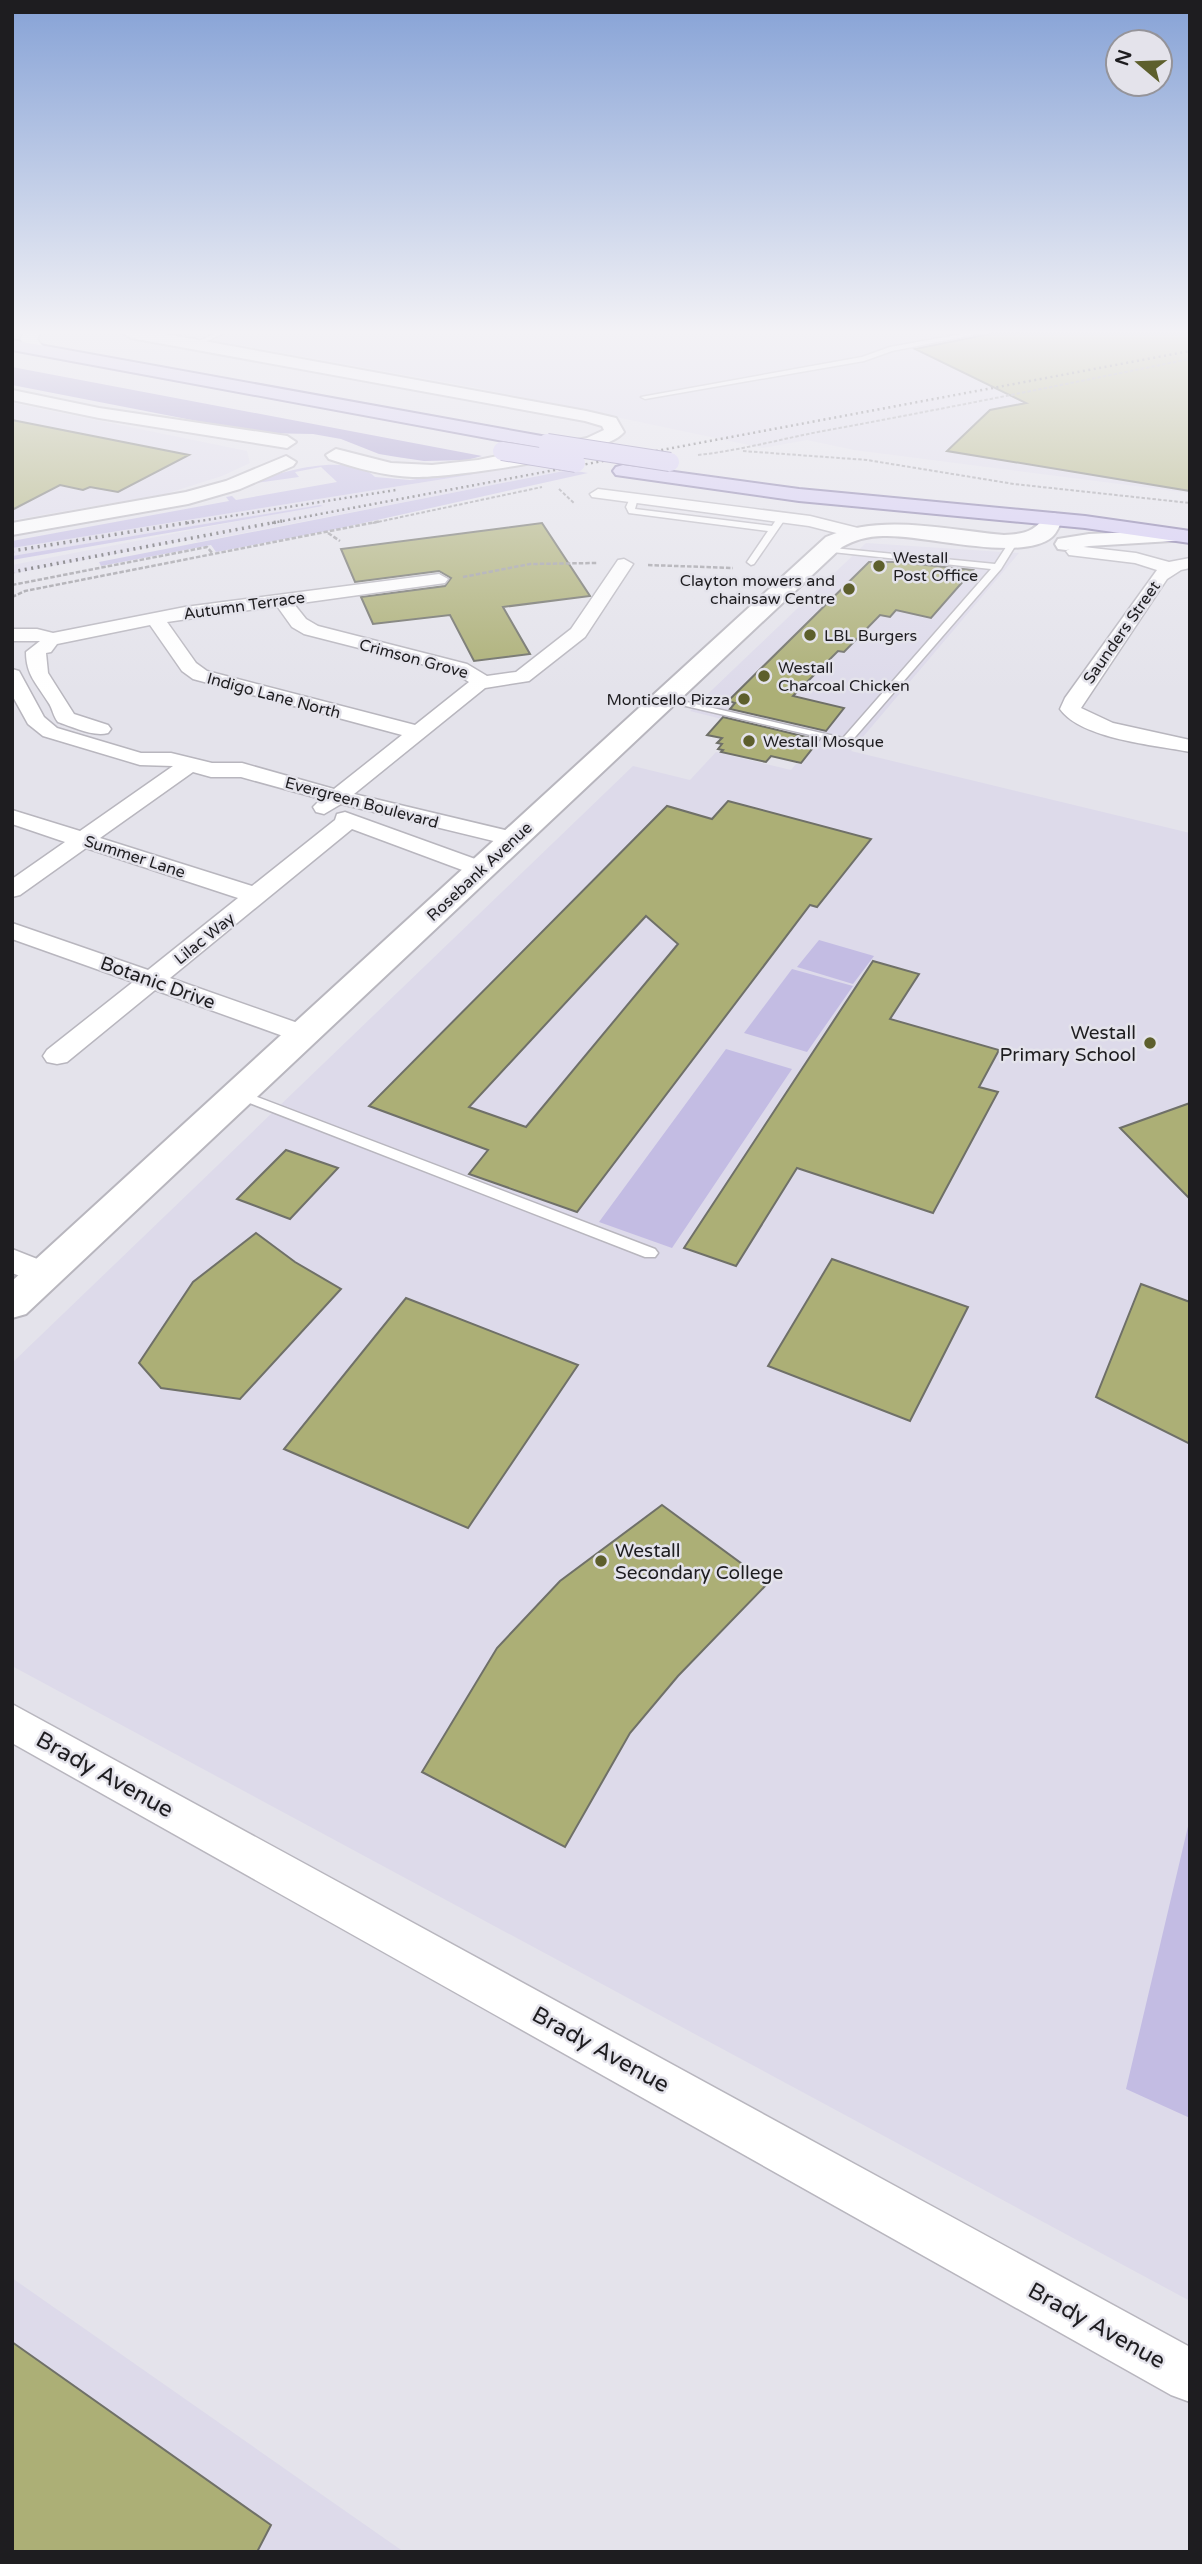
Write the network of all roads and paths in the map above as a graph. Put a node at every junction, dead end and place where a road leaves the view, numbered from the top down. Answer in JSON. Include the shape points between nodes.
{"nodes":[{"id":1,"x":274,"y":453,"type":"edge"},
{"id":2,"x":310,"y":453,"type":"edge"},
{"id":3,"x":310,"y":453,"type":"edge"},
{"id":4,"x":343,"y":453,"type":"edge"},
{"id":5,"x":512,"y":453,"type":"edge"},
{"id":6,"x":540,"y":453,"type":"edge"},
{"id":7,"x":609,"y":453,"type":"edge"},
{"id":8,"x":762,"y":453,"type":"edge"},
{"id":9,"x":298,"y":458,"type":"junction"},
{"id":10,"x":598,"y":494,"type":"dead end"},
{"id":11,"x":1060,"y":512,"type":"junction"},
{"id":12,"x":1084,"y":522,"type":"junction"},
{"id":13,"x":778,"y":523,"type":"junction"},
{"id":14,"x":1185,"y":526,"type":"edge"},
{"id":15,"x":12,"y":529,"type":"edge"},
{"id":16,"x":852,"y":532,"type":"junction"},
{"id":17,"x":327,"y":533,"type":"dead end"},
{"id":18,"x":983,"y":539,"type":"junction"},
{"id":19,"x":340,"y":541,"type":"dead end"},
{"id":20,"x":1013,"y":543,"type":"junction"},
{"id":21,"x":1070,"y":547,"type":"junction"},
{"id":22,"x":826,"y":549,"type":"junction"},
{"id":23,"x":214,"y":554,"type":"dead end"},
{"id":24,"x":751,"y":562,"type":"dead end"},
{"id":25,"x":1190,"y":563,"type":"edge"},
{"id":26,"x":624,"y":564,"type":"dead end"},
{"id":27,"x":998,"y":567,"type":"junction"},
{"id":28,"x":1169,"y":570,"type":"junction"},
{"id":29,"x":439,"y":579,"type":"dead end"},
{"id":30,"x":12,"y":585,"type":"edge"},
{"id":31,"x":281,"y":599,"type":"junction"},
{"id":32,"x":154,"y":618,"type":"junction"},
{"id":33,"x":12,"y":635,"type":"edge"},
{"id":34,"x":43,"y":645,"type":"junction"},
{"id":35,"x":12,"y":658,"type":"edge"},
{"id":36,"x":12,"y":675,"type":"edge"},
{"id":37,"x":479,"y":683,"type":"junction"},
{"id":38,"x":665,"y":699,"type":"junction"},
{"id":39,"x":419,"y":733,"type":"junction"},
{"id":40,"x":1190,"y":746,"type":"edge"},
{"id":41,"x":191,"y":765,"type":"junction"},
{"id":42,"x":328,"y":804,"type":"junction"},
{"id":43,"x":12,"y":817,"type":"edge"},
{"id":44,"x":349,"y":820,"type":"junction"},
{"id":45,"x":513,"y":839,"type":"junction"},
{"id":46,"x":83,"y":840,"type":"junction"},
{"id":47,"x":481,"y":869,"type":"junction"},
{"id":48,"x":12,"y":890,"type":"edge"},
{"id":49,"x":257,"y":896,"type":"junction"},
{"id":50,"x":12,"y":930,"type":"edge"},
{"id":51,"x":152,"y":980,"type":"junction"},
{"id":52,"x":303,"y":1034,"type":"junction"},
{"id":53,"x":57,"y":1056,"type":"dead end"},
{"id":54,"x":239,"y":1094,"type":"junction"},
{"id":55,"x":650,"y":1253,"type":"dead end"},
{"id":56,"x":12,"y":1260,"type":"edge"},
{"id":57,"x":44,"y":1274,"type":"junction"},
{"id":58,"x":12,"y":1304,"type":"edge"},
{"id":59,"x":12,"y":1722,"type":"edge"},
{"id":60,"x":1190,"y":2376,"type":"edge"}],
"edges":[{"from":1,"to":9,"type":"main road"},
{"from":2,"to":9,"type":"main road"},
{"from":3,"to":9,"type":"main road"},
{"from":4,"to":6,"type":"main road","via":[[387,468],[426,471]]},
{"from":5,"to":11,"type":"main road","bridge":true,"via":[[799,495]]},
{"from":7,"to":11,"type":"main road","bridge":true},
{"from":8,"to":14,"type":"path","via":[[867,460],[1014,484]]},
{"from":9,"to":15,"type":"main road","via":[[188,498]]},
{"from":10,"to":13,"type":"street"},
{"from":11,"to":12,"type":"main road"},
{"from":11,"to":14,"type":"main road"},
{"from":11,"to":18,"type":"main road","name":"Rosebank Avenue","via":[[1035,537]]},
{"from":12,"to":14,"type":"main road"},
{"from":12,"to":21,"type":"main road"},
{"from":13,"to":16,"type":"street","via":[[817,522]]},
{"from":13,"to":24,"type":"lane"},
{"from":14,"to":21,"type":"main road","name":"Rosebank Avenue"},
{"from":16,"to":18,"type":"main road","name":"Rosebank Avenue","via":[[884,529]]},
{"from":16,"to":22,"type":"main road","name":"Rosebank Avenue"},
{"from":17,"to":19,"type":"path"},
{"from":18,"to":20,"type":"main road","name":"Rosebank Avenue"},
{"from":20,"to":21,"type":"main road","name":"Rosebank Avenue"},
{"from":20,"to":27,"type":"lane"},
{"from":21,"to":28,"type":"street","via":[[1136,558]]},
{"from":22,"to":27,"type":"lane","via":[[875,558],[899,556]]},
{"from":22,"to":38,"type":"main road","name":"Rosebank Avenue"},
{"from":23,"to":30,"type":"path","via":[[207,547]]},
{"from":25,"to":28,"type":"street","name":"Saunders Street"},
{"from":26,"to":37,"type":"street","via":[[578,633],[522,677]]},
{"from":27,"to":38,"type":"lane","via":[[845,742]]},
{"from":28,"to":40,"type":"street","name":"Saunders Street","via":[[1161,575],[1070,709],[1093,724]]},
{"from":29,"to":31,"type":"street","name":"Autumn Terrace"},
{"from":31,"to":32,"type":"street","name":"Autumn Terrace"},
{"from":31,"to":37,"type":"street","name":"Crimson Grove","via":[[299,624],[311,630],[460,668],[475,674]]},
{"from":32,"to":34,"type":"street","name":"Autumn Terrace"},
{"from":32,"to":39,"type":"street","name":"Indigo Lane North","via":[[189,667],[200,675]]},
{"from":33,"to":34,"type":"street","via":[[38,634]]},
{"from":34,"to":35,"type":"street","name":"Autumn Terrace"},
{"from":34,"to":41,"type":"street","name":"Evergreen Boulevard","via":[[34,667],[67,720],[159,746]]},
{"from":36,"to":41,"type":"street","name":"Evergreen Boulevard","via":[[35,720],[50,732],[141,759]]},
{"from":37,"to":39,"type":"street","name":"Crimson Grove"},
{"from":38,"to":45,"type":"main road","name":"Rosebank Avenue"},
{"from":39,"to":42,"type":"street","name":"Crimson Grove"},
{"from":41,"to":42,"type":"street","name":"Evergreen Boulevard","via":[[224,784]]},
{"from":41,"to":46,"type":"street"},
{"from":42,"to":44,"type":"street","name":"Evergreen Boulevard"},
{"from":42,"to":45,"type":"street","name":"Evergreen Boulevard"},
{"from":43,"to":46,"type":"street","name":"Summer Lane"},
{"from":44,"to":47,"type":"street","name":"Evergreen Boulevard"},
{"from":44,"to":49,"type":"street","name":"Lilac Way"},
{"from":45,"to":47,"type":"main road","name":"Rosebank Avenue"},
{"from":46,"to":48,"type":"street"},
{"from":46,"to":49,"type":"street","name":"Summer Lane"},
{"from":47,"to":52,"type":"main road","name":"Rosebank Avenue"},
{"from":49,"to":51,"type":"street","name":"Lilac Way"},
{"from":50,"to":51,"type":"street","name":"Botanic Drive"},
{"from":51,"to":52,"type":"street","name":"Botanic Drive"},
{"from":51,"to":53,"type":"street","name":"Lilac Way"},
{"from":52,"to":54,"type":"main road","name":"Rosebank Avenue"},
{"from":54,"to":55,"type":"lane"},
{"from":54,"to":57,"type":"main road","name":"Rosebank Avenue"},
{"from":56,"to":57,"type":"street"},
{"from":57,"to":58,"type":"main road","name":"Rosebank Avenue"},
{"from":59,"to":60,"type":"street","name":"Brady Avenue"}]}
